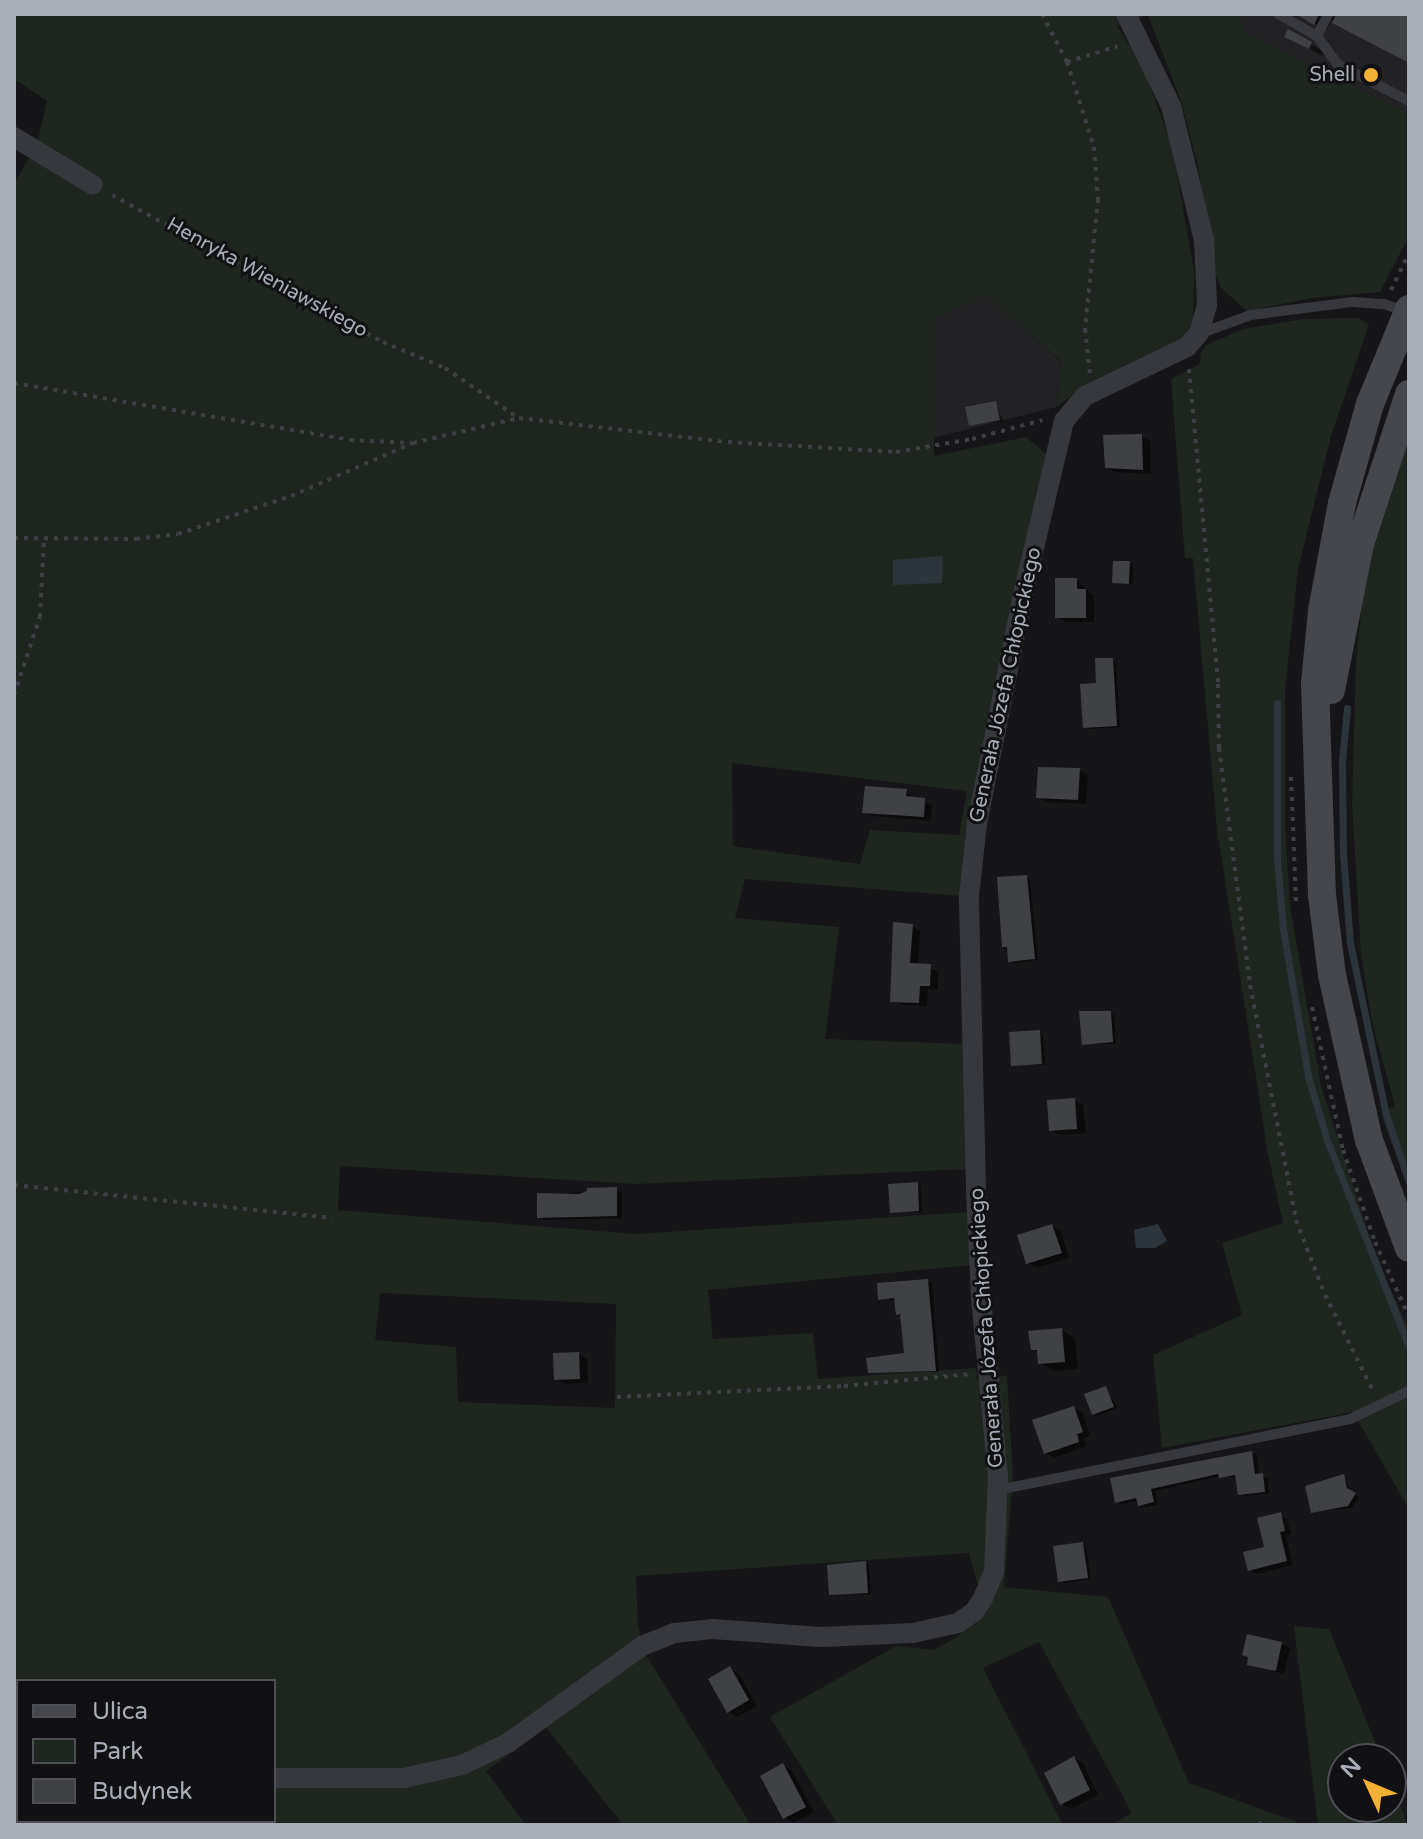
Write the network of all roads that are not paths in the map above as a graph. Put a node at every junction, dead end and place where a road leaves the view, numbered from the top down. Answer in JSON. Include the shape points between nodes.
{"nodes":[{"id":1,"x":1126,"y":14,"type":"edge"},
{"id":2,"x":1278,"y":14,"type":"edge"},
{"id":3,"x":1328,"y":14,"type":"edge"},
{"id":4,"x":1317,"y":36,"type":"junction"},
{"id":5,"x":1409,"y":101,"type":"edge"},
{"id":6,"x":14,"y":137,"type":"edge"},
{"id":7,"x":93,"y":185,"type":"road end"},
{"id":8,"x":1400,"y":308,"type":"edge"},
{"id":9,"x":1193,"y":340,"type":"junction"},
{"id":10,"x":1409,"y":394,"type":"edge"},
{"id":11,"x":1318,"y":762,"type":"junction"},
{"id":12,"x":1409,"y":1248,"type":"edge"},
{"id":13,"x":1409,"y":1391,"type":"edge"},
{"id":14,"x":998,"y":1490,"type":"junction"},
{"id":15,"x":276,"y":1778,"type":"edge"}],
"edges":[{"from":1,"to":9,"type":"street","via":[[1171,106],[1204,240],[1207,305]]},
{"from":2,"to":4,"type":"lane"},
{"from":3,"to":4,"type":"lane"},
{"from":4,"to":5,"type":"lane","via":[[1337,64]]},
{"from":6,"to":7,"type":"street"},
{"from":8,"to":9,"type":"lane","via":[[1353,302],[1251,315]]},
{"from":8,"to":11,"type":"main road","via":[[1334,539],[1315,684]]},
{"from":9,"to":14,"type":"street","name":"Generała Józefa Chłopickiego","via":[[1092,392],[1069,413],[1024,590],[971,857],[976,1189]]},
{"from":10,"to":11,"type":"main road","via":[[1360,544]]},
{"from":11,"to":12,"type":"main road","via":[[1322,895],[1337,1003],[1369,1140]]},
{"from":13,"to":14,"type":"lane","via":[[1350,1419]]},
{"from":14,"to":15,"type":"street","name":"Generała Józefa Chłopickiego","via":[[994,1572],[979,1605],[958,1623],[913,1633],[821,1637],[712,1629],[675,1633],[642,1646],[508,1743],[462,1765],[404,1778]]}]}
